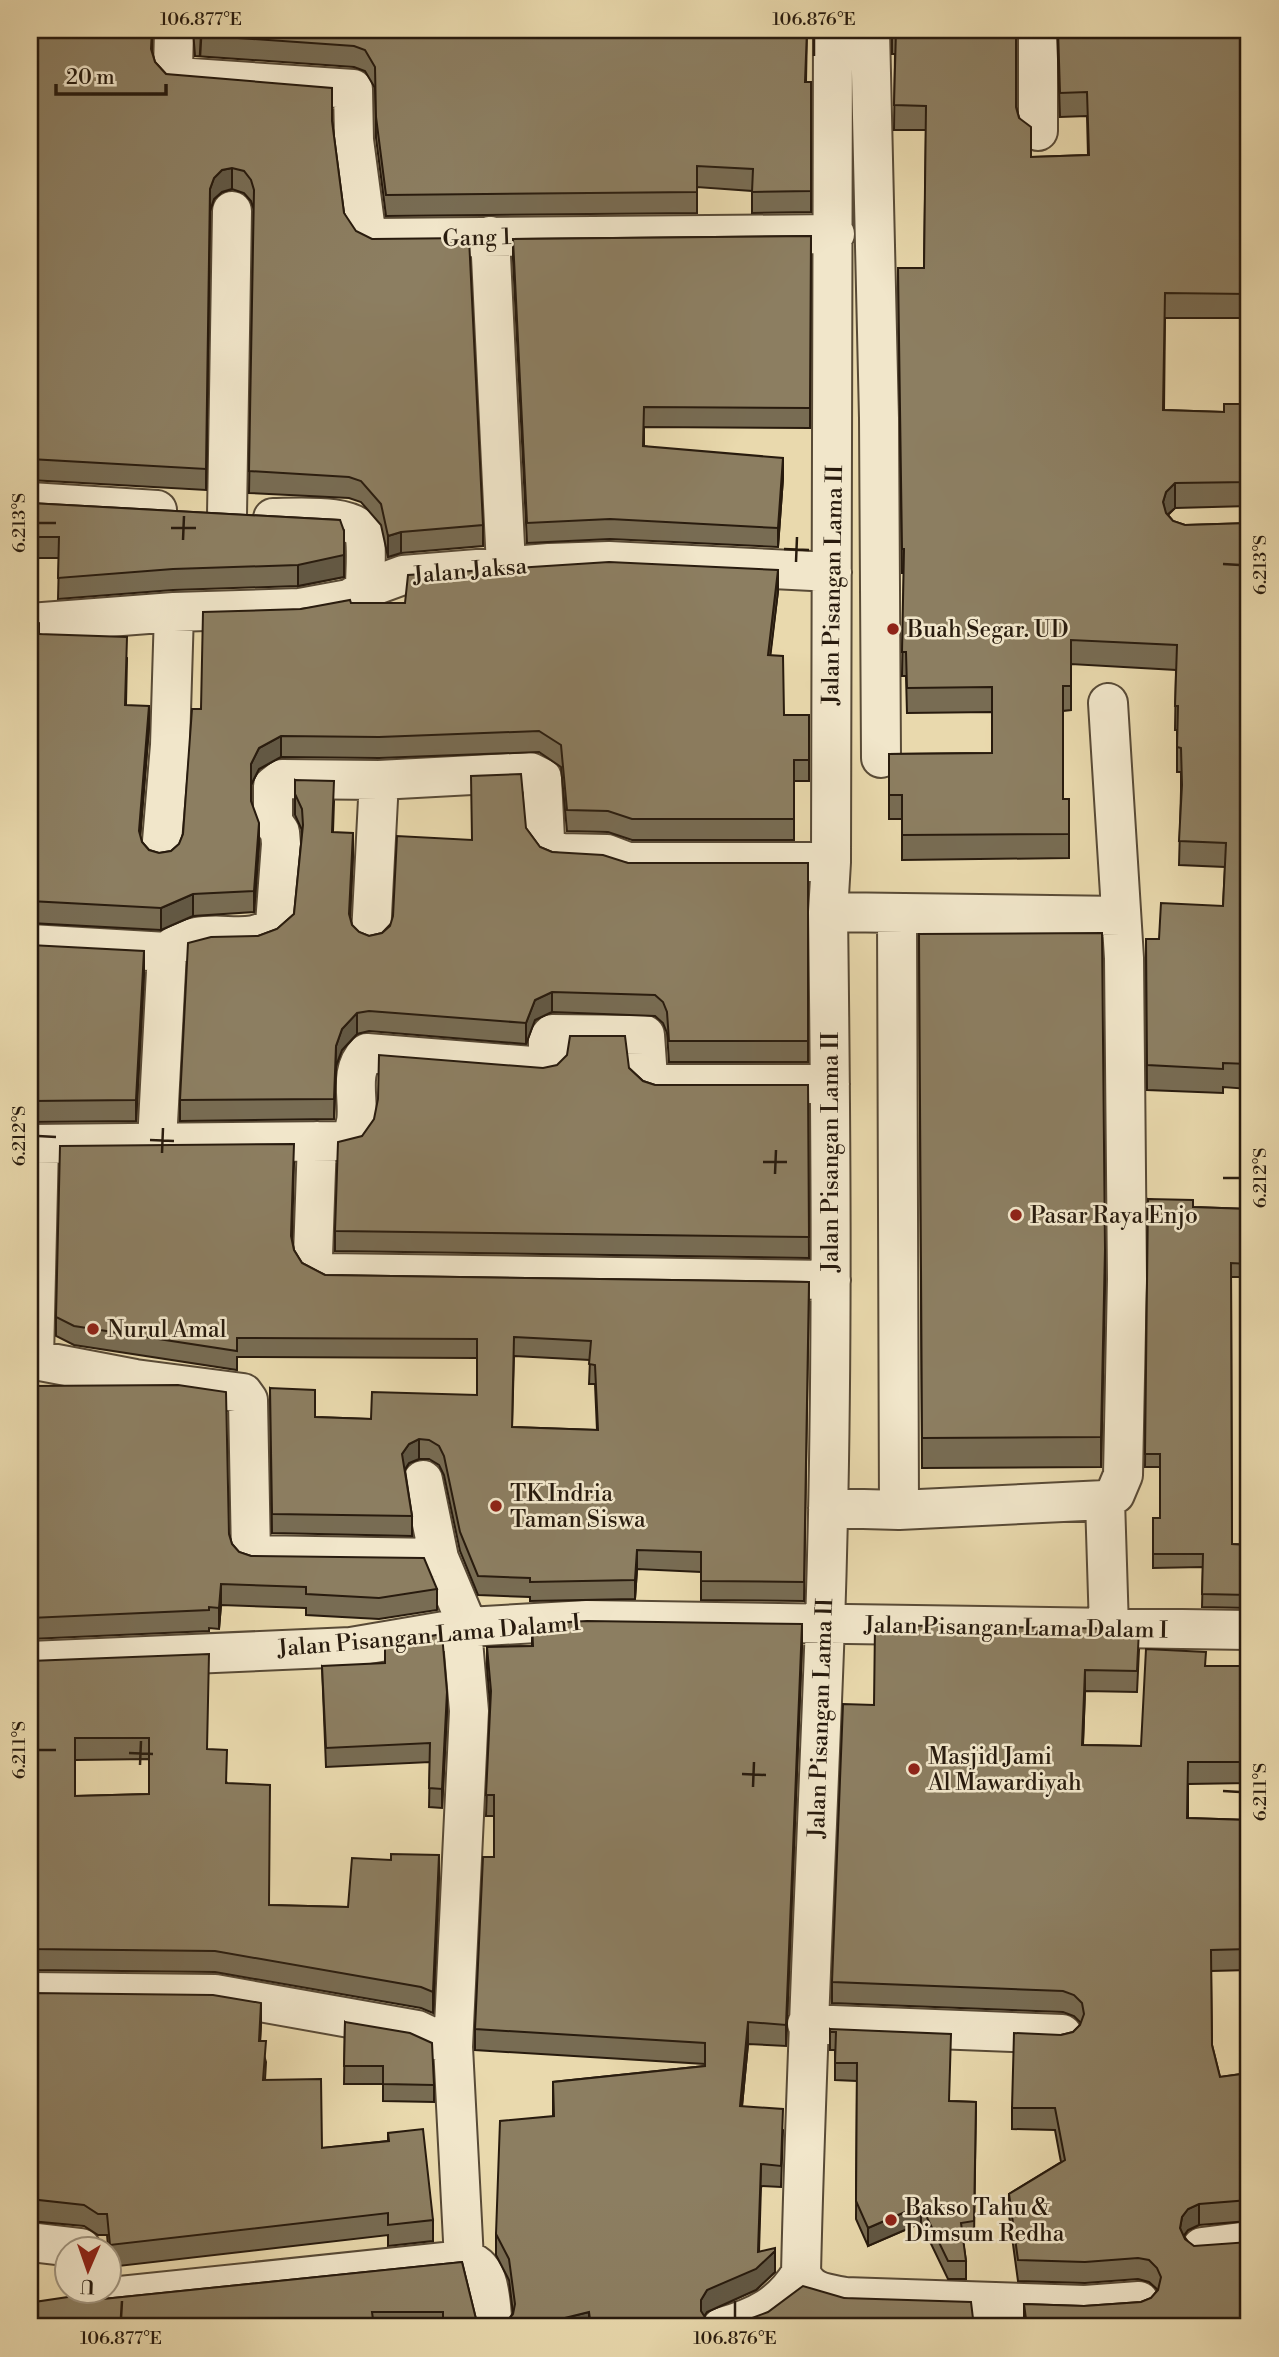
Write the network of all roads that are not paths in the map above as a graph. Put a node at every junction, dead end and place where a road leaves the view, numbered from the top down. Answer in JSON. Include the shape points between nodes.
{"nodes":[{"id":1,"x":174,"y":30,"type":"edge"},
{"id":2,"x":833,"y":30,"type":"edge"},
{"id":3,"x":870,"y":30,"type":"edge"},
{"id":4,"x":1038,"y":30,"type":"edge"},
{"id":5,"x":1038,"y":131,"type":"dead end"},
{"id":6,"x":232,"y":211,"type":"dead end"},
{"id":7,"x":835,"y":234,"type":"junction"},
{"id":8,"x":490,"y":236,"type":"junction"},
{"id":9,"x":30,"y":502,"type":"edge"},
{"id":10,"x":227,"y":515,"type":"junction"},
{"id":11,"x":506,"y":566,"type":"junction"},
{"id":12,"x":832,"y":572,"type":"junction"},
{"id":13,"x":365,"y":589,"type":"junction"},
{"id":14,"x":174,"y":612,"type":"junction"},
{"id":15,"x":30,"y":623,"type":"edge"},
{"id":16,"x":1108,"y":702,"type":"dead end"},
{"id":17,"x":881,"y":758,"type":"dead end"},
{"id":18,"x":379,"y":780,"type":"junction"},
{"id":19,"x":160,"y":853,"type":"edge"},
{"id":20,"x":831,"y":862,"type":"junction"},
{"id":21,"x":828,"y":912,"type":"junction"},
{"id":22,"x":897,"y":915,"type":"junction"},
{"id":23,"x":1121,"y":916,"type":"junction"},
{"id":24,"x":371,"y":935,"type":"edge"},
{"id":25,"x":30,"y":944,"type":"edge"},
{"id":26,"x":167,"y":952,"type":"junction"},
{"id":27,"x":830,"y":1084,"type":"junction"},
{"id":28,"x":317,"y":1141,"type":"junction"},
{"id":29,"x":157,"y":1142,"type":"junction"},
{"id":30,"x":34,"y":1144,"type":"edge"},
{"id":31,"x":831,"y":1280,"type":"junction"},
{"id":32,"x":32,"y":1359,"type":"edge"},
{"id":33,"x":424,"y":1480,"type":"dead end"},
{"id":34,"x":828,"y":1499,"type":"junction"},
{"id":35,"x":1105,"y":1500,"type":"junction"},
{"id":36,"x":899,"y":1501,"type":"junction"},
{"id":37,"x":439,"y":1558,"type":"junction"},
{"id":38,"x":825,"y":1624,"type":"junction"},
{"id":39,"x":465,"y":1628,"type":"junction"},
{"id":40,"x":1110,"y":1628,"type":"junction"},
{"id":41,"x":1249,"y":1630,"type":"edge"},
{"id":42,"x":30,"y":1661,"type":"edge"},
{"id":43,"x":30,"y":1992,"type":"edge"},
{"id":44,"x":807,"y":2024,"type":"junction"},
{"id":45,"x":1062,"y":2034,"type":"edge"},
{"id":46,"x":453,"y":2047,"type":"junction"},
{"id":47,"x":1249,"y":2241,"type":"edge"},
{"id":48,"x":30,"y":2242,"type":"edge"},
{"id":49,"x":52,"y":2245,"type":"edge"},
{"id":50,"x":1202,"y":2247,"type":"edge"},
{"id":51,"x":464,"y":2260,"type":"junction"},
{"id":52,"x":801,"y":2273,"type":"junction"},
{"id":53,"x":122,"y":2296,"type":"edge"},
{"id":54,"x":1139,"y":2301,"type":"edge"},
{"id":55,"x":845,"y":2312,"type":"edge"},
{"id":56,"x":493,"y":2327,"type":"edge"},
{"id":57,"x":722,"y":2327,"type":"edge"}],
"edges":[{"from":1,"to":8,"type":"street","name":"Gang 1","via":[[173,71],[177,77],[353,89],[354,140],[366,231],[372,238]]},
{"from":2,"to":7,"type":"street","name":"Jalan Pisangan Lama II"},
{"from":3,"to":17,"type":"street"},
{"from":4,"to":5,"type":"street"},
{"from":6,"to":10,"type":"street"},
{"from":7,"to":8,"type":"street","name":"Gang 1"},
{"from":7,"to":12,"type":"street","name":"Jalan Pisangan Lama II"},
{"from":8,"to":11,"type":"street"},
{"from":9,"to":10,"type":"street"},
{"from":10,"to":13,"type":"street","via":[[348,520],[365,536]]},
{"from":11,"to":12,"type":"street","name":"Jalan Jaksa","via":[[609,561]]},
{"from":11,"to":13,"type":"street","name":"Jalan Jaksa","via":[[404,575]]},
{"from":12,"to":20,"type":"street","name":"Jalan Pisangan Lama II"},
{"from":13,"to":14,"type":"street","name":"Jalan Jaksa","via":[[349,599],[300,608]]},
{"from":14,"to":15,"type":"street","name":"Jalan Jaksa"},
{"from":14,"to":19,"type":"street","via":[[170,745]]},
{"from":16,"to":23,"type":"street"},
{"from":18,"to":20,"type":"street","via":[[538,774],[544,791],[545,839],[561,853],[607,854],[628,862]]},
{"from":18,"to":24,"type":"street"},
{"from":18,"to":26,"type":"street","via":[[298,777],[282,779],[273,786],[273,822],[281,844],[275,924],[266,933],[250,936],[194,935]]},
{"from":20,"to":21,"type":"street","name":"Jalan Pisangan Lama II"},
{"from":21,"to":22,"type":"street"},
{"from":21,"to":27,"type":"street","name":"Jalan Pisangan Lama II"},
{"from":22,"to":23,"type":"street"},
{"from":22,"to":36,"type":"street"},
{"from":23,"to":35,"type":"street","via":[[1127,1279],[1123,1475],[1115,1494]]},
{"from":25,"to":26,"type":"street"},
{"from":26,"to":29,"type":"street"},
{"from":27,"to":28,"type":"street","via":[[650,1082],[642,1034],[552,1034],[545,1067],[366,1053],[355,1073],[352,1135],[340,1141]]},
{"from":27,"to":31,"type":"street","name":"Jalan Pisangan Lama II"},
{"from":28,"to":29,"type":"street"},
{"from":28,"to":31,"type":"street","via":[[313,1256],[315,1265],[326,1273]]},
{"from":29,"to":30,"type":"street"},
{"from":30,"to":32,"type":"street"},
{"from":31,"to":34,"type":"street","name":"Jalan Pisangan Lama II"},
{"from":32,"to":37,"type":"street","via":[[245,1395],[251,1555]]},
{"from":33,"to":37,"type":"street"},
{"from":34,"to":36,"type":"street"},
{"from":34,"to":38,"type":"street","name":"Jalan Pisangan Lama II"},
{"from":35,"to":36,"type":"street"},
{"from":35,"to":40,"type":"street"},
{"from":37,"to":39,"type":"street"},
{"from":38,"to":39,"type":"street","name":"Jalan Pisangan Lama Dalam I","via":[[587,1620]]},
{"from":38,"to":40,"type":"street","name":"Jalan Pisangan Lama Dalam I"},
{"from":38,"to":44,"type":"street","name":"Jalan Pisangan Lama II"},
{"from":39,"to":42,"type":"street","name":"Jalan Pisangan Lama Dalam I","via":[[351,1647]]},
{"from":39,"to":46,"type":"street","via":[[469,1711]]},
{"from":40,"to":41,"type":"street","name":"Jalan Pisangan Lama Dalam I"},
{"from":43,"to":46,"type":"street","via":[[215,1994],[416,2030]]},
{"from":44,"to":45,"type":"street"},
{"from":44,"to":52,"type":"street","name":"Jalan Pisangan Lama II"},
{"from":46,"to":51,"type":"street"},
{"from":47,"to":50,"type":"street"},
{"from":48,"to":49,"type":"street"},
{"from":51,"to":53,"type":"street"},
{"from":51,"to":56,"type":"street","via":[[482,2270]]},
{"from":52,"to":55,"type":"street","via":[[806,2284]]},
{"from":52,"to":57,"type":"street","via":[[775,2306]]},
{"from":54,"to":55,"type":"street"}]}
